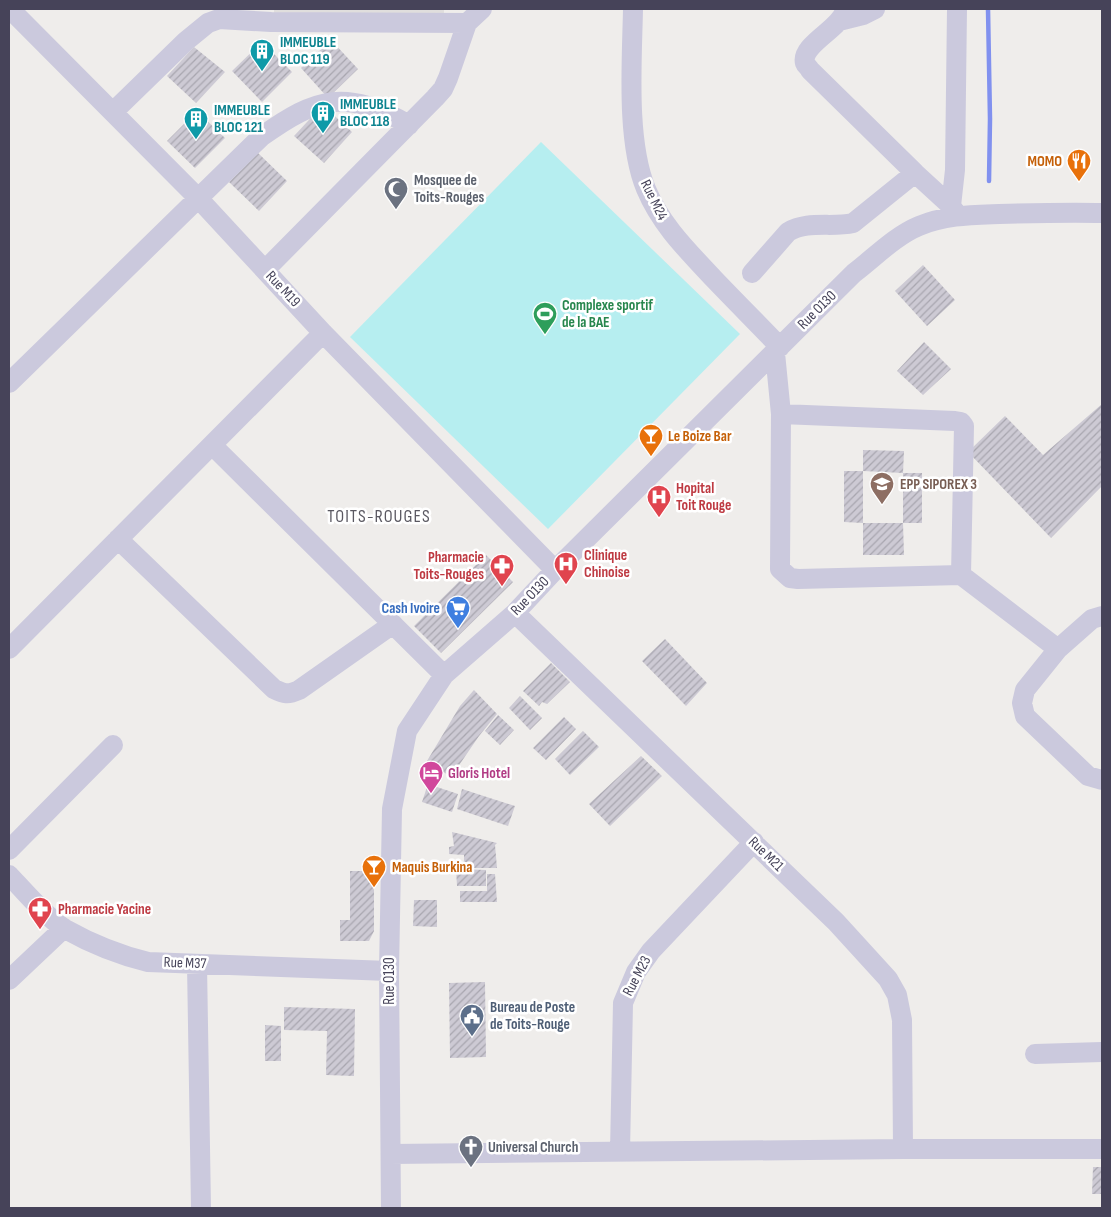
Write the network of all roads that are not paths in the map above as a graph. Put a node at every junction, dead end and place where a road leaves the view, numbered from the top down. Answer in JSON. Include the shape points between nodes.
{"nodes":[{"id":1,"x":10,"y":9,"type":"edge"},
{"id":2,"x":482,"y":9,"type":"edge"},
{"id":3,"x":633,"y":9,"type":"edge"},
{"id":4,"x":875,"y":9,"type":"edge"},
{"id":5,"x":957,"y":9,"type":"edge"},
{"id":6,"x":271,"y":15,"type":"edge"},
{"id":7,"x":842,"y":15,"type":"edge"},
{"id":8,"x":459,"y":18,"type":"edge"},
{"id":9,"x":113,"y":112,"type":"junction"},
{"id":10,"x":409,"y":125,"type":"junction"},
{"id":11,"x":915,"y":173,"type":"junction"},
{"id":12,"x":198,"y":198,"type":"junction"},
{"id":13,"x":954,"y":211,"type":"junction"},
{"id":14,"x":1102,"y":213,"type":"edge"},
{"id":15,"x":265,"y":270,"type":"junction"},
{"id":16,"x":752,"y":272,"type":"dead end"},
{"id":17,"x":323,"y":333,"type":"junction"},
{"id":18,"x":777,"y":350,"type":"junction"},
{"id":19,"x":9,"y":383,"type":"edge"},
{"id":20,"x":781,"y":414,"type":"junction"},
{"id":21,"x":212,"y":445,"type":"junction"},
{"id":22,"x":118,"y":539,"type":"junction"},
{"id":23,"x":555,"y":570,"type":"junction"},
{"id":24,"x":961,"y":574,"type":"junction"},
{"id":25,"x":515,"y":613,"type":"junction"},
{"id":26,"x":1102,"y":616,"type":"edge"},
{"id":27,"x":393,"y":624,"type":"junction"},
{"id":28,"x":9,"y":649,"type":"edge"},
{"id":29,"x":1058,"y":649,"type":"junction"},
{"id":30,"x":444,"y":674,"type":"junction"},
{"id":31,"x":113,"y":745,"type":"dead end"},
{"id":32,"x":1102,"y":780,"type":"edge"},
{"id":33,"x":754,"y":842,"type":"junction"},
{"id":34,"x":9,"y":850,"type":"edge"},
{"id":35,"x":9,"y":875,"type":"edge"},
{"id":36,"x":64,"y":928,"type":"junction"},
{"id":37,"x":197,"y":964,"type":"junction"},
{"id":38,"x":389,"y":970,"type":"junction"},
{"id":39,"x":9,"y":980,"type":"edge"},
{"id":40,"x":1102,"y":1052,"type":"edge"},
{"id":41,"x":1035,"y":1054,"type":"dead end"},
{"id":42,"x":903,"y":1149,"type":"junction"},
{"id":43,"x":1102,"y":1149,"type":"edge"},
{"id":44,"x":620,"y":1152,"type":"junction"},
{"id":45,"x":390,"y":1154,"type":"junction"},
{"id":46,"x":201,"y":1208,"type":"edge"},
{"id":47,"x":391,"y":1208,"type":"edge"}],
"edges":[{"from":1,"to":9,"type":"street","name":"Rue M19"},
{"from":2,"to":8,"type":"street"},
{"from":3,"to":18,"type":"street","name":"Rue M24","via":[[632,102],[637,159],[646,188],[659,216],[680,243]]},
{"from":4,"to":7,"type":"street","via":[[864,15]]},
{"from":5,"to":13,"type":"street"},
{"from":6,"to":8,"type":"street"},
{"from":6,"to":9,"type":"street","via":[[208,22]]},
{"from":7,"to":11,"type":"street","via":[[810,48],[805,63]]},
{"from":8,"to":10,"type":"street","via":[[443,89]]},
{"from":9,"to":12,"type":"street","name":"Rue M19"},
{"from":10,"to":12,"type":"street","via":[[386,112],[350,101],[322,104],[261,137]]},
{"from":10,"to":15,"type":"street"},
{"from":11,"to":13,"type":"street"},
{"from":11,"to":16,"type":"street","via":[[853,223],[803,226],[788,232]]},
{"from":12,"to":15,"type":"street","name":"Rue M19"},
{"from":12,"to":19,"type":"street"},
{"from":13,"to":14,"type":"street","name":"Rue O130"},
{"from":13,"to":18,"type":"street","name":"Rue O130","via":[[902,236],[854,274]]},
{"from":15,"to":17,"type":"street","name":"Rue M19"},
{"from":17,"to":21,"type":"street"},
{"from":17,"to":23,"type":"street","name":"Rue M19"},
{"from":18,"to":20,"type":"street"},
{"from":18,"to":23,"type":"street","name":"Rue O130"},
{"from":20,"to":24,"type":"street","via":[[961,422],[964,426]]},
{"from":20,"to":24,"type":"street","via":[[780,569],[790,578]]},
{"from":21,"to":22,"type":"street"},
{"from":21,"to":27,"type":"street"},
{"from":22,"to":27,"type":"street","via":[[274,689],[285,694],[299,690]]},
{"from":22,"to":28,"type":"street"},
{"from":23,"to":25,"type":"street","name":"Rue O130"},
{"from":24,"to":29,"type":"street"},
{"from":25,"to":30,"type":"street","name":"Rue O130"},
{"from":25,"to":33,"type":"street","name":"Rue M21"},
{"from":26,"to":29,"type":"street","via":[[1092,619]]},
{"from":27,"to":30,"type":"street"},
{"from":29,"to":32,"type":"street","via":[[1025,690],[1022,703],[1025,716],[1088,776]]},
{"from":30,"to":38,"type":"street","name":"Rue O130","via":[[408,731],[392,810]]},
{"from":31,"to":34,"type":"street"},
{"from":33,"to":42,"type":"street","name":"Rue M21","via":[[836,922],[888,979],[897,996],[902,1020]]},
{"from":33,"to":44,"type":"street","name":"Rue M23","via":[[651,951],[636,972],[623,1003]]},
{"from":35,"to":36,"type":"street","name":"Rue M37"},
{"from":36,"to":37,"type":"street","name":"Rue M37","via":[[123,956],[148,962]]},
{"from":36,"to":39,"type":"street"},
{"from":37,"to":38,"type":"street","name":"Rue M37"},
{"from":37,"to":46,"type":"street"},
{"from":38,"to":45,"type":"street","name":"Rue O130"},
{"from":40,"to":41,"type":"street"},
{"from":42,"to":43,"type":"street"},
{"from":42,"to":44,"type":"street"},
{"from":44,"to":45,"type":"street"},
{"from":45,"to":47,"type":"street","name":"Rue O130"}]}
